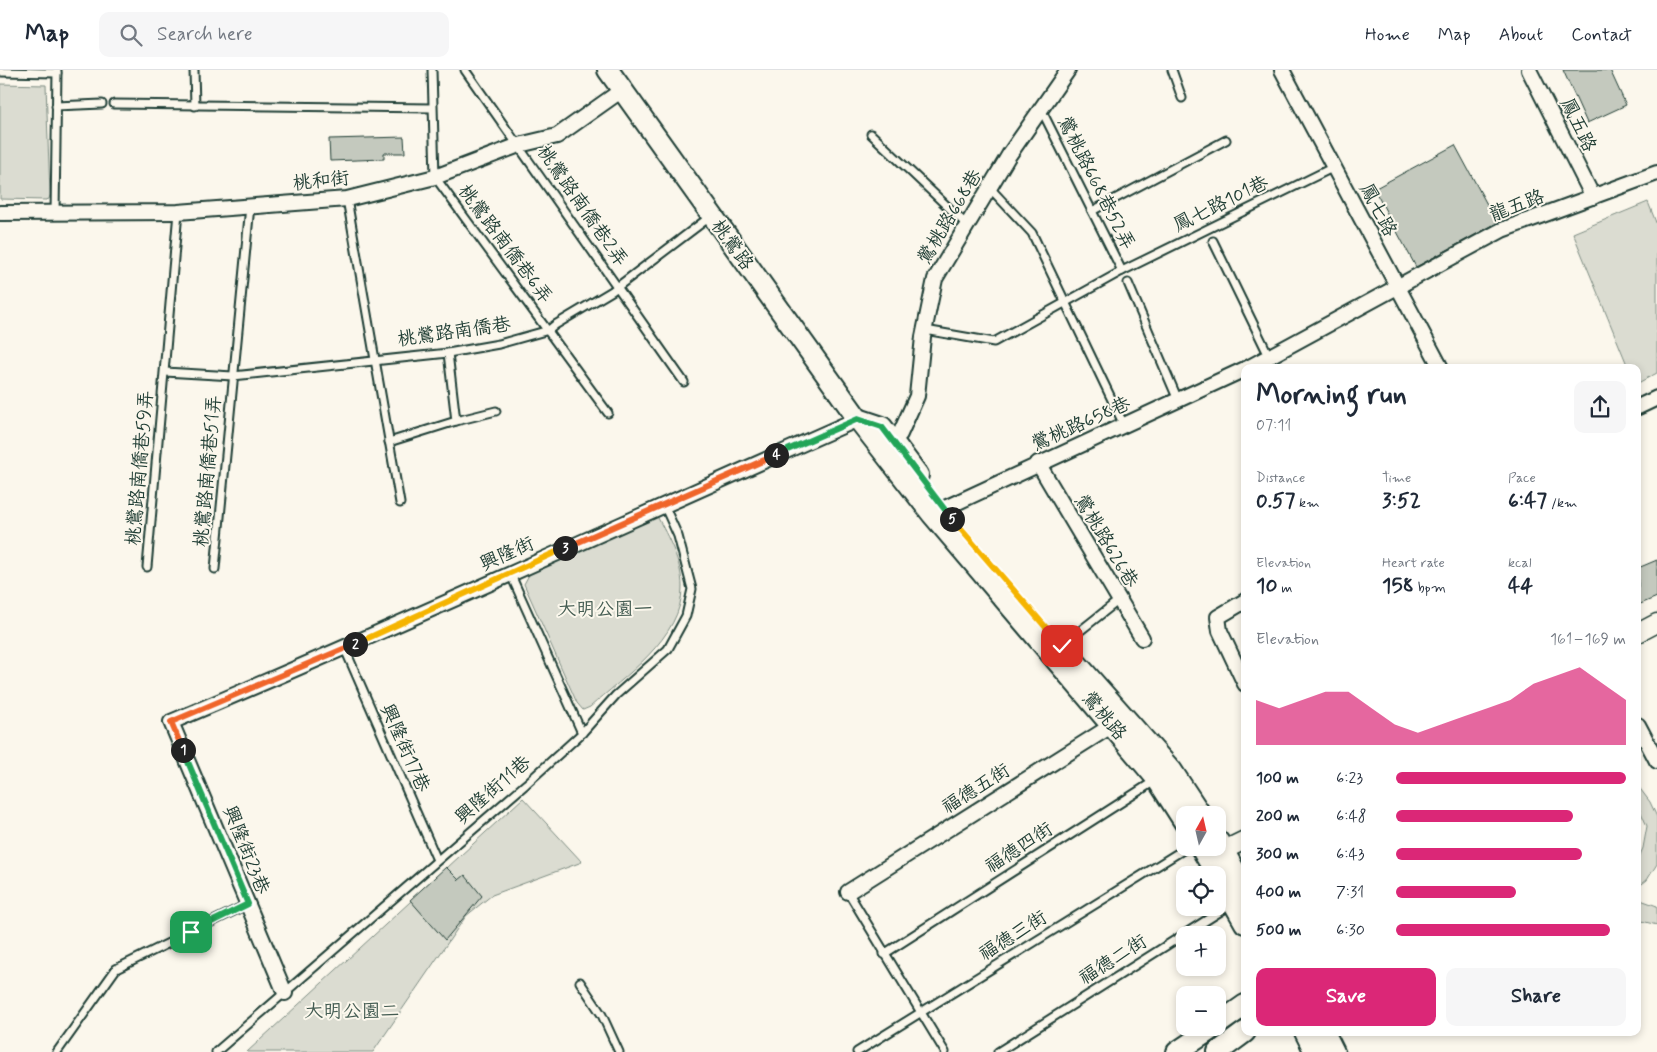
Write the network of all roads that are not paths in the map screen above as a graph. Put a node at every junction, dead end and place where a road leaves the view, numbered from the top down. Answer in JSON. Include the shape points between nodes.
{"nodes":[{"id":1,"x":194,"y":70,"type":"edge"},
{"id":2,"x":432,"y":70,"type":"edge"},
{"id":3,"x":465,"y":70,"type":"edge"},
{"id":4,"x":608,"y":70,"type":"edge"},
{"id":5,"x":1068,"y":70,"type":"edge"},
{"id":6,"x":1172,"y":70,"type":"edge"},
{"id":7,"x":1282,"y":70,"type":"edge"},
{"id":8,"x":1529,"y":70,"type":"edge"},
{"id":9,"x":57,"y":71,"type":"edge"},
{"id":10,"x":0,"y":72,"type":"edge"},
{"id":11,"x":622,"y":90,"type":"junction"},
{"id":12,"x":1182,"y":98,"type":"dead end"},
{"id":13,"x":102,"y":104,"type":"dead end"},
{"id":14,"x":114,"y":104,"type":"dead end"},
{"id":15,"x":56,"y":106,"type":"junction"},
{"id":16,"x":194,"y":106,"type":"junction"},
{"id":17,"x":432,"y":108,"type":"junction"},
{"id":18,"x":1041,"y":109,"type":"junction"},
{"id":19,"x":871,"y":134,"type":"dead end"},
{"id":20,"x":1226,"y":140,"type":"dead end"},
{"id":21,"x":519,"y":144,"type":"junction"},
{"id":22,"x":1334,"y":166,"type":"junction"},
{"id":23,"x":1657,"y":173,"type":"edge"},
{"id":24,"x":435,"y":177,"type":"junction"},
{"id":25,"x":989,"y":187,"type":"junction"},
{"id":26,"x":1593,"y":198,"type":"junction"},
{"id":27,"x":347,"y":199,"type":"junction"},
{"id":28,"x":250,"y":206,"type":"junction"},
{"id":29,"x":1092,"y":211,"type":"junction"},
{"id":30,"x":178,"y":212,"type":"junction"},
{"id":31,"x":0,"y":213,"type":"edge"},
{"id":32,"x":55,"y":213,"type":"junction"},
{"id":33,"x":712,"y":216,"type":"junction"},
{"id":34,"x":967,"y":225,"type":"junction"},
{"id":35,"x":1213,"y":241,"type":"dead end"},
{"id":36,"x":1122,"y":271,"type":"junction"},
{"id":37,"x":1128,"y":283,"type":"dead end"},
{"id":38,"x":618,"y":286,"type":"junction"},
{"id":39,"x":1396,"y":286,"type":"junction"},
{"id":40,"x":1066,"y":302,"type":"junction"},
{"id":41,"x":549,"y":330,"type":"junction"},
{"id":42,"x":925,"y":330,"type":"junction"},
{"id":43,"x":448,"y":352,"type":"junction"},
{"id":44,"x":1269,"y":356,"type":"junction"},
{"id":45,"x":374,"y":359,"type":"junction"},
{"id":46,"x":1254,"y":364,"type":"edge"},
{"id":47,"x":1439,"y":364,"type":"edge"},
{"id":48,"x":1241,"y":370,"type":"edge"},
{"id":49,"x":165,"y":372,"type":"junction"},
{"id":50,"x":233,"y":376,"type":"junction"},
{"id":51,"x":684,"y":382,"type":"dead end"},
{"id":52,"x":1657,"y":398,"type":"edge"},
{"id":53,"x":1178,"y":400,"type":"junction"},
{"id":54,"x":1641,"y":406,"type":"edge"},
{"id":55,"x":496,"y":411,"type":"dead end"},
{"id":56,"x":608,"y":413,"type":"dead end"},
{"id":57,"x":858,"y":419,"type":"junction"},
{"id":58,"x":456,"y":421,"type":"junction"},
{"id":59,"x":1125,"y":426,"type":"junction"},
{"id":60,"x":389,"y":442,"type":"junction"},
{"id":61,"x":888,"y":447,"type":"junction"},
{"id":62,"x":1038,"y":463,"type":"junction"},
{"id":63,"x":400,"y":503,"type":"dead end"},
{"id":64,"x":664,"y":505,"type":"junction"},
{"id":65,"x":937,"y":510,"type":"junction"},
{"id":66,"x":147,"y":567,"type":"dead end"},
{"id":67,"x":215,"y":569,"type":"dead end"},
{"id":68,"x":510,"y":572,"type":"junction"},
{"id":69,"x":1119,"y":600,"type":"junction"},
{"id":70,"x":1241,"y":603,"type":"edge"},
{"id":71,"x":1657,"y":624,"type":"edge"},
{"id":72,"x":1641,"y":631,"type":"edge"},
{"id":73,"x":1142,"y":638,"type":"dead end"},
{"id":74,"x":1062,"y":646,"type":"junction"},
{"id":75,"x":345,"y":649,"type":"junction"},
{"id":76,"x":1241,"y":676,"type":"edge"},
{"id":77,"x":171,"y":722,"type":"joint"},
{"id":78,"x":1118,"y":722,"type":"junction"},
{"id":79,"x":1641,"y":731,"type":"edge"},
{"id":80,"x":582,"y":733,"type":"junction"},
{"id":81,"x":1657,"y":760,"type":"edge"},
{"id":82,"x":1165,"y":775,"type":"junction"},
{"id":83,"x":1178,"y":806,"type":"edge"},
{"id":84,"x":1193,"y":806,"type":"edge"},
{"id":85,"x":1241,"y":842,"type":"edge"},
{"id":86,"x":1176,"y":854,"type":"edge"},
{"id":87,"x":1214,"y":858,"type":"edge"},
{"id":88,"x":437,"y":860,"type":"junction"},
{"id":89,"x":848,"y":892,"type":"joint"},
{"id":90,"x":1240,"y":897,"type":"edge"},
{"id":91,"x":248,"y":904,"type":"junction"},
{"id":92,"x":884,"y":954,"type":"junction"},
{"id":93,"x":580,"y":982,"type":"dead end"},
{"id":94,"x":285,"y":993,"type":"junction"},
{"id":95,"x":1241,"y":1008,"type":"edge"},
{"id":96,"x":920,"y":1013,"type":"junction"},
{"id":97,"x":1226,"y":1018,"type":"edge"},
{"id":98,"x":1241,"y":1035,"type":"edge"},
{"id":99,"x":1201,"y":1036,"type":"edge"},
{"id":100,"x":1307,"y":1036,"type":"edge"},
{"id":101,"x":1326,"y":1036,"type":"edge"},
{"id":102,"x":57,"y":1052,"type":"edge"},
{"id":103,"x":216,"y":1052,"type":"edge"},
{"id":104,"x":619,"y":1052,"type":"edge"},
{"id":105,"x":857,"y":1052,"type":"edge"},
{"id":106,"x":944,"y":1052,"type":"edge"},
{"id":107,"x":998,"y":1052,"type":"edge"},
{"id":108,"x":1177,"y":1052,"type":"edge"},
{"id":109,"x":1218,"y":1052,"type":"edge"},
{"id":110,"x":1315,"y":1052,"type":"edge"},
{"id":111,"x":1334,"y":1052,"type":"edge"}],
"edges":[{"from":1,"to":16,"type":"lane"},
{"from":2,"to":17,"type":"lane"},
{"from":3,"to":21,"type":"lane","name":"桃鶯路南僑巷2弄"},
{"from":4,"to":11,"type":"main road","name":"桃鶯路"},
{"from":5,"to":18,"type":"street","name":"鶯桃路668巷"},
{"from":6,"to":12,"type":"lane"},
{"from":7,"to":22,"type":"street","name":"鳳七路"},
{"from":8,"to":26,"type":"street","name":"鳳五路"},
{"from":9,"to":10,"type":"lane"},
{"from":9,"to":15,"type":"lane"},
{"from":11,"to":21,"type":"street","name":"桃和街","via":[[557,136]]},
{"from":11,"to":33,"type":"main road","name":"桃鶯路"},
{"from":13,"to":15,"type":"lane"},
{"from":14,"to":16,"type":"lane"},
{"from":15,"to":32,"type":"lane"},
{"from":16,"to":17,"type":"lane"},
{"from":17,"to":24,"type":"lane"},
{"from":18,"to":25,"type":"street","name":"鶯桃路668巷"},
{"from":18,"to":29,"type":"lane","name":"鶯桃路668巷52弄"},
{"from":19,"to":34,"type":"lane"},
{"from":20,"to":29,"type":"lane"},
{"from":21,"to":24,"type":"street","name":"桃和街"},
{"from":21,"to":38,"type":"lane","name":"桃鶯路南僑巷2弄"},
{"from":22,"to":36,"type":"lane","name":"鳳七路101巷"},
{"from":22,"to":39,"type":"street","name":"鳳七路"},
{"from":23,"to":26,"type":"street","name":"龍五路"},
{"from":24,"to":27,"type":"street","name":"桃和街"},
{"from":24,"to":41,"type":"lane","name":"桃鶯路南僑巷6弄"},
{"from":25,"to":34,"type":"street","name":"鶯桃路668巷"},
{"from":25,"to":40,"type":"lane","via":[[1032,234]]},
{"from":26,"to":39,"type":"street","name":"龍五路","via":[[1502,230]]},
{"from":27,"to":28,"type":"street","name":"桃和街"},
{"from":27,"to":45,"type":"lane"},
{"from":28,"to":30,"type":"street","name":"桃和街"},
{"from":28,"to":50,"type":"lane","name":"桃鶯路南僑巷51弄"},
{"from":29,"to":36,"type":"lane","name":"鶯桃路668巷52弄"},
{"from":30,"to":32,"type":"street","name":"桃和街"},
{"from":30,"to":49,"type":"lane","name":"桃鶯路南僑巷59弄"},
{"from":31,"to":32,"type":"street","name":"桃和街"},
{"from":33,"to":38,"type":"lane","name":"桃鶯路南僑巷"},
{"from":33,"to":57,"type":"main road","name":"桃鶯路"},
{"from":34,"to":42,"type":"street","name":"鶯桃路668巷","via":[[935,279]]},
{"from":35,"to":44,"type":"lane"},
{"from":36,"to":40,"type":"lane","name":"鳳七路101巷"},
{"from":37,"to":53,"type":"lane"},
{"from":38,"to":41,"type":"lane","name":"桃鶯路南僑巷"},
{"from":38,"to":51,"type":"lane","name":"桃鶯路南僑巷2弄"},
{"from":39,"to":44,"type":"street","name":"鶯桃路658巷"},
{"from":39,"to":47,"type":"street","name":"鳳七路"},
{"from":40,"to":42,"type":"lane","name":"鳳七路101巷","via":[[994,342]]},
{"from":40,"to":59,"type":"lane"},
{"from":41,"to":43,"type":"lane","name":"桃鶯路南僑巷","via":[[499,344]]},
{"from":41,"to":56,"type":"lane","name":"桃鶯路南僑巷6弄"},
{"from":42,"to":61,"type":"street","name":"鶯桃路668巷","via":[[917,396],[900,434]]},
{"from":43,"to":45,"type":"lane","name":"桃鶯路南僑巷"},
{"from":43,"to":58,"type":"lane"},
{"from":44,"to":46,"type":"street","name":"鶯桃路658巷"},
{"from":45,"to":50,"type":"lane","name":"桃鶯路南僑巷"},
{"from":45,"to":60,"type":"lane"},
{"from":48,"to":53,"type":"street","name":"鶯桃路658巷"},
{"from":49,"to":50,"type":"lane","name":"桃鶯路南僑巷"},
{"from":49,"to":66,"type":"lane","name":"桃鶯路南僑巷59弄"},
{"from":50,"to":67,"type":"lane","name":"桃鶯路南僑巷51弄"},
{"from":52,"to":54,"type":"street"},
{"from":53,"to":59,"type":"street","name":"鶯桃路658巷"},
{"from":55,"to":58,"type":"lane"},
{"from":57,"to":61,"type":"main road","name":"鶯桃路","via":[[882,427]]},
{"from":57,"to":64,"type":"street","name":"興隆街"},
{"from":58,"to":60,"type":"lane"},
{"from":59,"to":62,"type":"street","name":"鶯桃路658巷"},
{"from":60,"to":63,"type":"lane"},
{"from":61,"to":65,"type":"main road","name":"鶯桃路"},
{"from":62,"to":65,"type":"street","name":"鶯桃路658巷"},
{"from":62,"to":69,"type":"street","name":"鶯桃路626巷"},
{"from":64,"to":68,"type":"street","name":"興隆街"},
{"from":64,"to":80,"type":"lane","name":"興隆街11巷","via":[[678,536],[692,590],[686,616],[668,649],[616,695]]},
{"from":65,"to":74,"type":"main road","name":"鶯桃路"},
{"from":65,"to":78,"type":"main road","name":"鶯桃路"},
{"from":68,"to":75,"type":"street","name":"興隆街"},
{"from":68,"to":80,"type":"lane"},
{"from":69,"to":73,"type":"street","name":"鶯桃路626巷"},
{"from":69,"to":74,"type":"lane"},
{"from":70,"to":76,"type":"street","via":[[1218,617],[1220,631]]},
{"from":71,"to":72,"type":"street"},
{"from":74,"to":78,"type":"main road","name":"鶯桃路"},
{"from":75,"to":77,"type":"street","name":"興隆街"},
{"from":75,"to":88,"type":"lane","name":"興隆街17巷"},
{"from":77,"to":91,"type":"street","name":"興隆街23巷"},
{"from":78,"to":82,"type":"main road","name":"鶯桃路"},
{"from":78,"to":89,"type":"street","name":"福德五街"},
{"from":79,"to":81,"type":"street"},
{"from":80,"to":88,"type":"lane","name":"興隆街11巷"},
{"from":82,"to":83,"type":"main road","name":"鶯桃路"},
{"from":82,"to":84,"type":"main road","name":"鶯桃路"},
{"from":82,"to":92,"type":"lane","name":"福德四街"},
{"from":85,"to":87,"type":"street"},
{"from":86,"to":96,"type":"lane","name":"福德三街"},
{"from":87,"to":90,"type":"main road"},
{"from":88,"to":94,"type":"lane","name":"興隆街11巷"},
{"from":89,"to":92,"type":"lane"},
{"from":90,"to":107,"type":"lane","name":"福德二街"},
{"from":91,"to":94,"type":"street","name":"興隆街23巷"},
{"from":91,"to":102,"type":"lane","via":[[116,969]]},
{"from":92,"to":96,"type":"lane"},
{"from":93,"to":104,"type":"lane","via":[[602,1015]]},
{"from":94,"to":103,"type":"lane","name":"興隆街11巷"},
{"from":95,"to":97,"type":"main road"},
{"from":96,"to":105,"type":"lane","name":"福德三街"},
{"from":96,"to":106,"type":"lane"},
{"from":98,"to":109,"type":"main road"},
{"from":99,"to":108,"type":"main road"},
{"from":100,"to":110,"type":"main road"},
{"from":101,"to":111,"type":"main road"}]}
